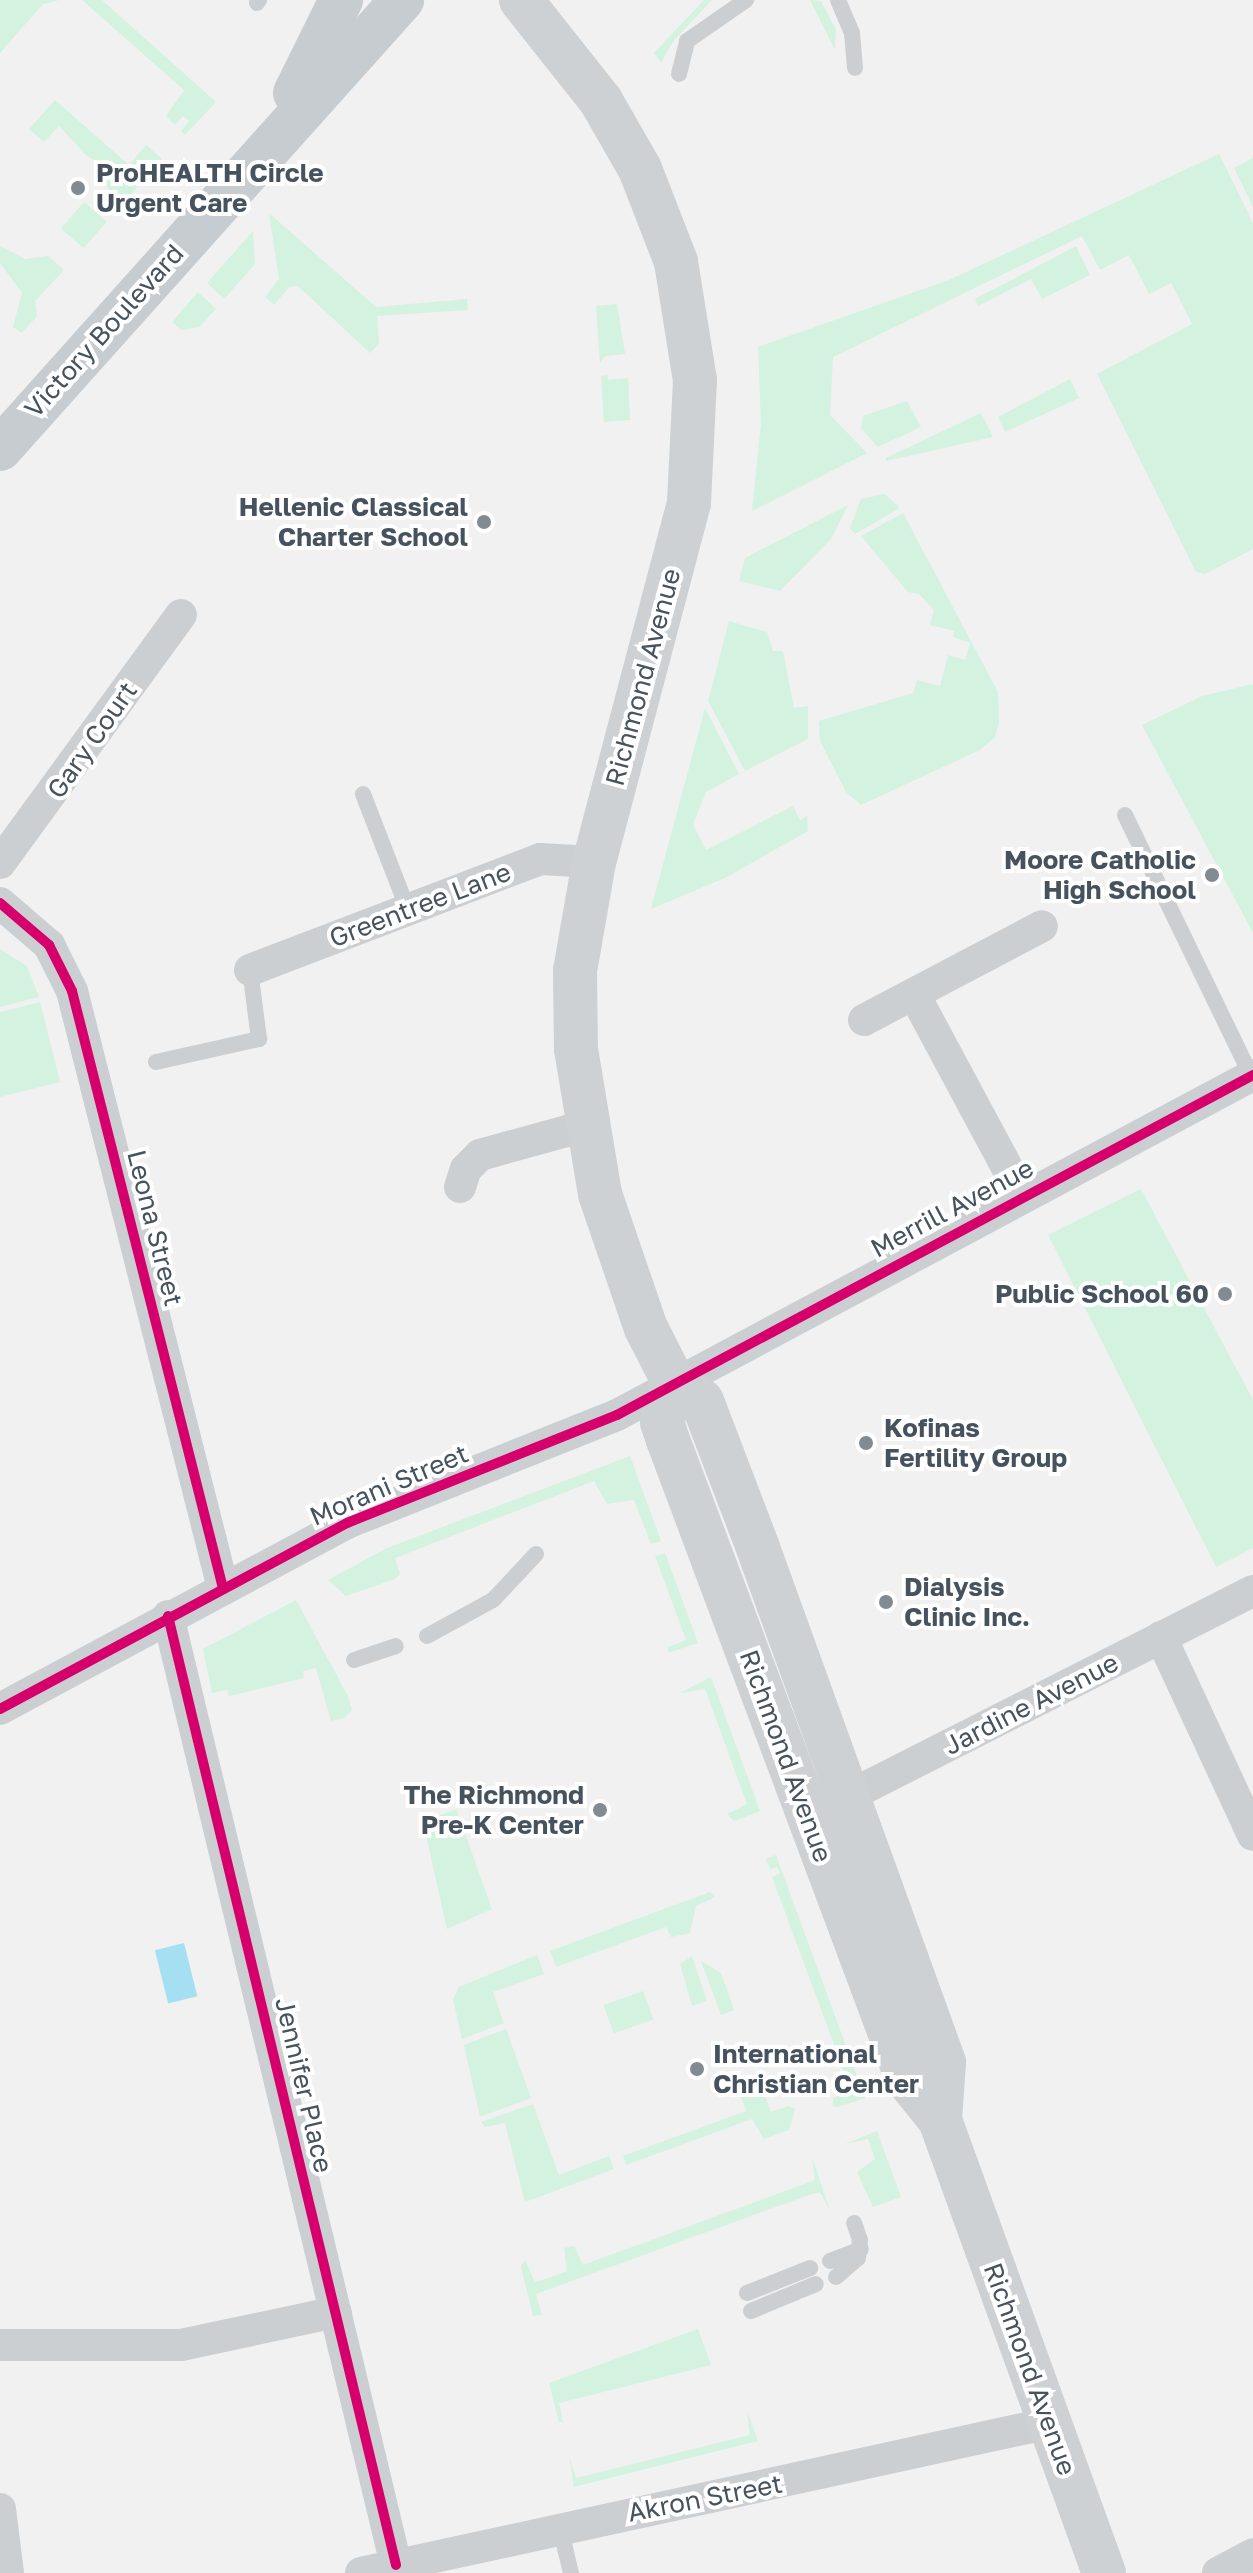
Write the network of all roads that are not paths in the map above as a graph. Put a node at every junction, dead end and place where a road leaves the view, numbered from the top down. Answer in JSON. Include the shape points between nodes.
{"nodes":[{"id":1,"x":341,"y":0,"type":"edge"},
{"id":2,"x":402,"y":0,"type":"edge"},
{"id":3,"x":521,"y":0,"type":"edge"},
{"id":4,"x":746,"y":0,"type":"edge"},
{"id":5,"x":838,"y":0,"type":"edge"},
{"id":6,"x":855,"y":68,"type":"dead end"},
{"id":7,"x":679,"y":74,"type":"dead end"},
{"id":8,"x":248,"y":170,"type":"junction"},
{"id":9,"x":0,"y":449,"type":"edge"},
{"id":10,"x":181,"y":615,"type":"dead end"},
{"id":11,"x":363,"y":794,"type":"dead end"},
{"id":12,"x":1125,"y":815,"type":"dead end"},
{"id":13,"x":594,"y":862,"type":"junction"},
{"id":14,"x":0,"y":863,"type":"edge"},
{"id":15,"x":0,"y":903,"type":"edge"},
{"id":16,"x":408,"y":910,"type":"junction"},
{"id":17,"x":1042,"y":926,"type":"dead end"},
{"id":18,"x":250,"y":970,"type":"joint"},
{"id":19,"x":914,"y":994,"type":"junction"},
{"id":20,"x":864,"y":1020,"type":"dead end"},
{"id":21,"x":156,"y":1062,"type":"dead end"},
{"id":22,"x":1252,"y":1076,"type":"edge"},
{"id":23,"x":588,"y":1125,"type":"junction"},
{"id":24,"x":460,"y":1187,"type":"dead end"},
{"id":25,"x":1022,"y":1195,"type":"junction"},
{"id":26,"x":674,"y":1383,"type":"junction"},
{"id":27,"x":536,"y":1554,"type":"dead end"},
{"id":28,"x":223,"y":1588,"type":"junction"},
{"id":29,"x":1253,"y":1591,"type":"edge"},
{"id":30,"x":168,"y":1616,"type":"junction"},
{"id":31,"x":427,"y":1636,"type":"dead end"},
{"id":32,"x":1161,"y":1637,"type":"junction"},
{"id":33,"x":396,"y":1646,"type":"dead end"},
{"id":34,"x":354,"y":1660,"type":"dead end"},
{"id":35,"x":0,"y":1709,"type":"edge"},
{"id":36,"x":849,"y":1797,"type":"junction"},
{"id":37,"x":809,"y":1816,"type":"junction"},
{"id":38,"x":1253,"y":1835,"type":"edge"},
{"id":39,"x":940,"y":2120,"type":"junction"},
{"id":40,"x":854,"y":2223,"type":"dead end"},
{"id":41,"x":833,"y":2269,"type":"dead end"},
{"id":42,"x":747,"y":2293,"type":"dead end"},
{"id":43,"x":751,"y":2311,"type":"dead end"},
{"id":44,"x":336,"y":2312,"type":"junction"},
{"id":45,"x":0,"y":2345,"type":"edge"},
{"id":46,"x":1050,"y":2423,"type":"junction"},
{"id":47,"x":0,"y":2509,"type":"edge"},
{"id":48,"x":560,"y":2527,"type":"junction"},
{"id":49,"x":1253,"y":2554,"type":"edge"},
{"id":50,"x":396,"y":2565,"type":"junction"},
{"id":51,"x":8,"y":2573,"type":"edge"},
{"id":52,"x":361,"y":2573,"type":"edge"},
{"id":53,"x":571,"y":2573,"type":"edge"},
{"id":54,"x":1104,"y":2573,"type":"edge"},
{"id":55,"x":1218,"y":2573,"type":"edge"}],
"edges":[{"from":1,"to":8,"type":"main road","via":[[329,32]]},
{"from":2,"to":8,"type":"main road","name":"Victory Boulevard"},
{"from":3,"to":13,"type":"main road","name":"Richmond Avenue","via":[[601,101],[640,169],[676,262],[695,380],[689,503]]},
{"from":4,"to":7,"type":"lane","via":[[687,41]]},
{"from":5,"to":6,"type":"lane","via":[[852,33]]},
{"from":8,"to":9,"type":"main road","name":"Victory Boulevard"},
{"from":10,"to":14,"type":"street","name":"Gary Court"},
{"from":11,"to":16,"type":"lane"},
{"from":12,"to":22,"type":"lane"},
{"from":13,"to":16,"type":"street","name":"Greentree Lane","via":[[540,859]]},
{"from":13,"to":23,"type":"main road","name":"Richmond Avenue","via":[[575,971],[576,1049]]},
{"from":15,"to":28,"type":"street","name":"Leona Street","via":[[49,945],[72,991]]},
{"from":16,"to":18,"type":"street","name":"Greentree Lane"},
{"from":17,"to":19,"type":"street"},
{"from":18,"to":21,"type":"lane","via":[[259,1039]]},
{"from":19,"to":20,"type":"street"},
{"from":19,"to":25,"type":"street"},
{"from":22,"to":25,"type":"street","name":"Merrill Avenue"},
{"from":23,"to":24,"type":"street","via":[[480,1155],[466,1169]]},
{"from":23,"to":26,"type":"main road","name":"Richmond Avenue","via":[[620,1263]]},
{"from":25,"to":26,"type":"street","name":"Merrill Avenue"},
{"from":26,"to":28,"type":"street","name":"Morani Street","via":[[617,1415],[347,1523]]},
{"from":26,"to":36,"type":"main road","name":"Richmond Avenue","via":[[702,1401]]},
{"from":26,"to":37,"type":"main road","name":"Richmond Avenue","via":[[662,1422]]},
{"from":27,"to":31,"type":"lane","via":[[493,1600]]},
{"from":28,"to":30,"type":"street","name":"Morani Street"},
{"from":29,"to":32,"type":"street","name":"Jardine Avenue"},
{"from":30,"to":35,"type":"street","name":"Morani Street"},
{"from":30,"to":44,"type":"street","name":"Jennifer Place"},
{"from":32,"to":36,"type":"street","name":"Jardine Avenue"},
{"from":32,"to":38,"type":"street"},
{"from":33,"to":34,"type":"lane"},
{"from":36,"to":37,"type":"street","name":"Jardine Avenue"},
{"from":36,"to":39,"type":"main road","name":"Richmond Avenue","via":[[944,2062]]},
{"from":37,"to":39,"type":"main road","name":"Richmond Avenue","via":[[907,2079]]},
{"from":39,"to":46,"type":"main road","name":"Richmond Avenue"},
{"from":40,"to":41,"type":"lane","via":[[861,2249]]},
{"from":42,"to":43,"type":"lane","via":[[813,2276]]},
{"from":44,"to":45,"type":"street","via":[[181,2345]]},
{"from":44,"to":50,"type":"street","name":"Jennifer Place"},
{"from":46,"to":48,"type":"street","name":"Akron Street","via":[[811,2478]]},
{"from":46,"to":54,"type":"main road","name":"Richmond Avenue"},
{"from":47,"to":51,"type":"street"},
{"from":48,"to":50,"type":"street","name":"Akron Street"},
{"from":48,"to":53,"type":"lane"},
{"from":49,"to":55,"type":"street"},
{"from":50,"to":52,"type":"street","name":"Akron Street"}]}
